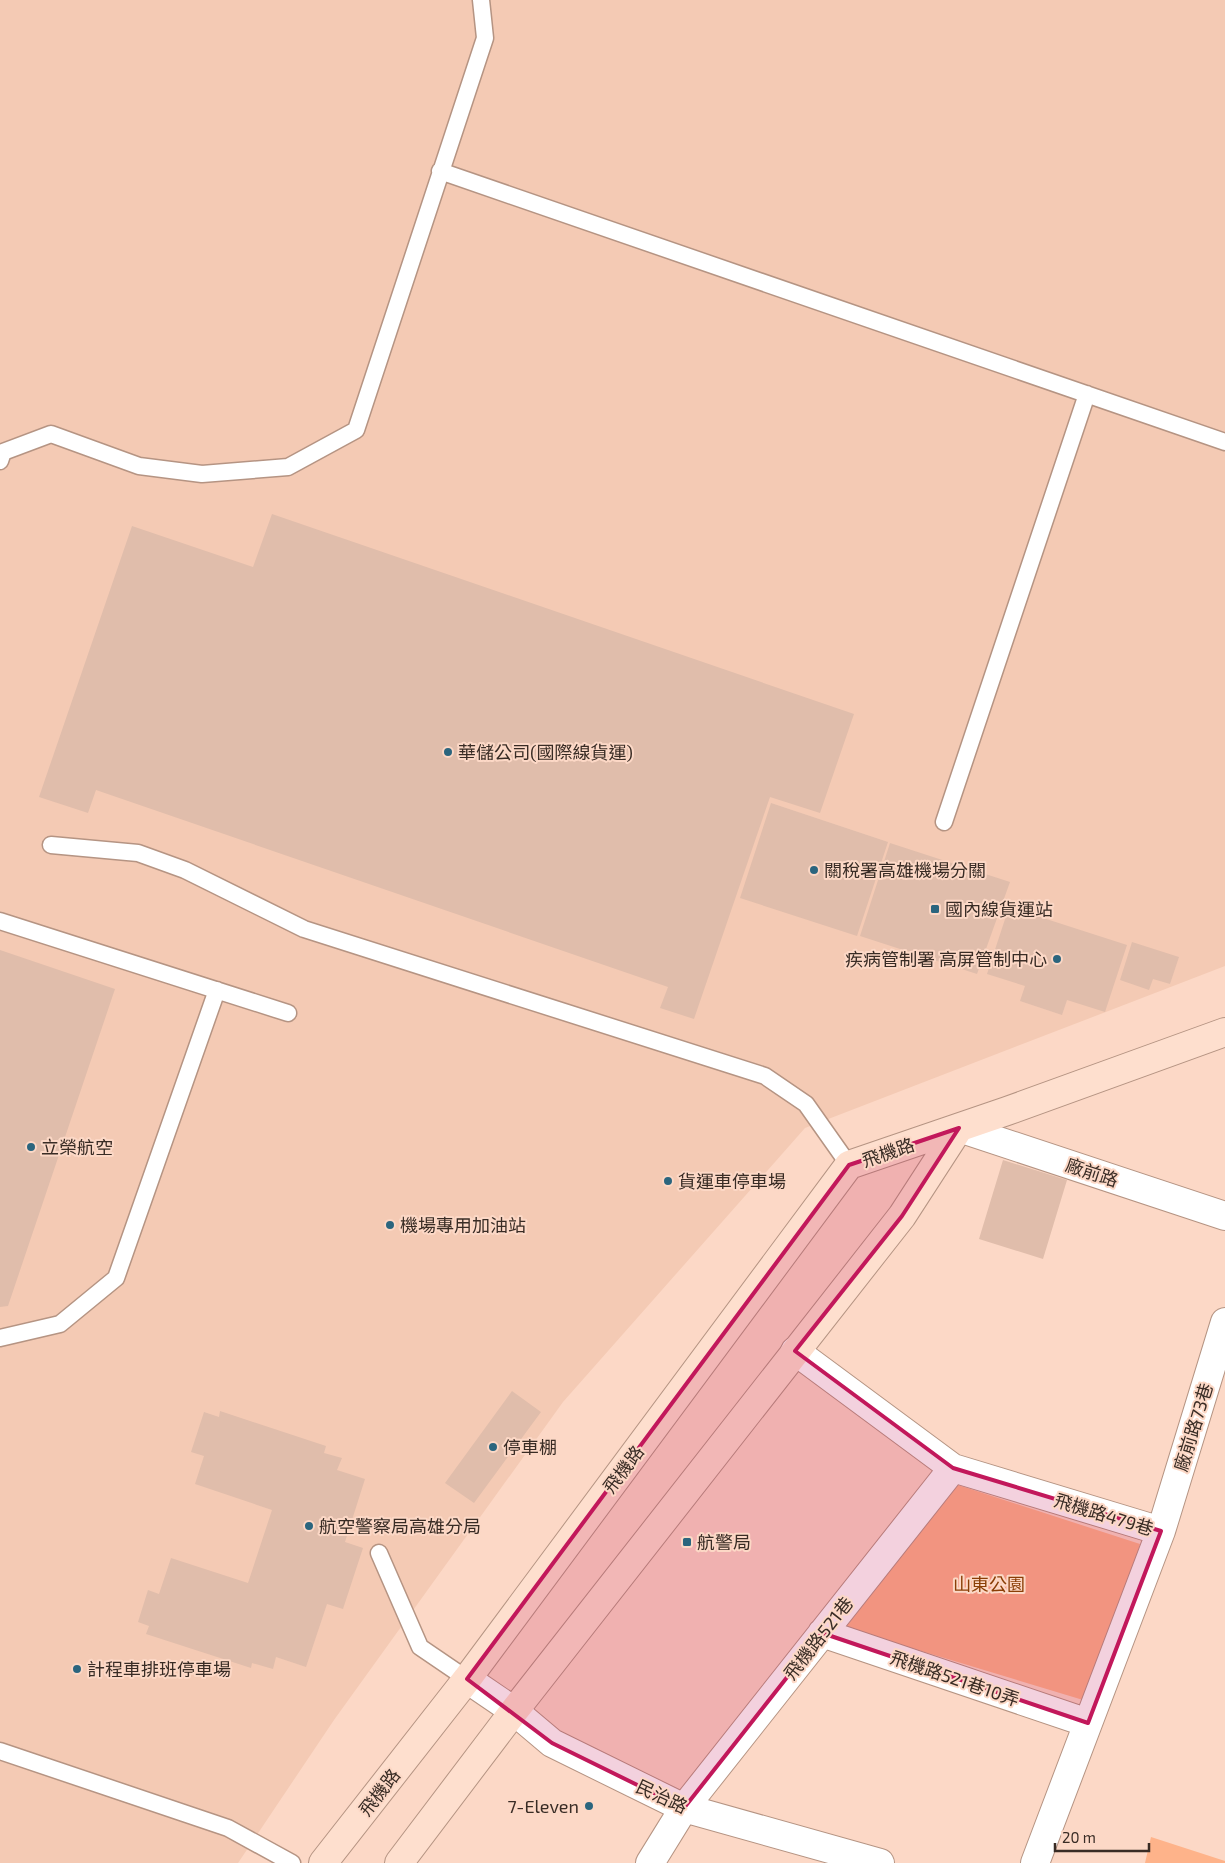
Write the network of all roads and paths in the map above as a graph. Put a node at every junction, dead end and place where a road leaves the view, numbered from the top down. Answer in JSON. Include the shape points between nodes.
{"nodes":[{"id":1,"x":481,"y":0,"type":"edge"},
{"id":2,"x":440,"y":171,"type":"junction"},
{"id":3,"x":1087,"y":394,"type":"junction"},
{"id":4,"x":1225,"y":442,"type":"edge"},
{"id":5,"x":1,"y":455,"type":"edge"},
{"id":6,"x":944,"y":822,"type":"dead end"},
{"id":7,"x":50,"y":845,"type":"dead end"},
{"id":8,"x":0,"y":921,"type":"edge"},
{"id":9,"x":217,"y":990,"type":"junction"},
{"id":10,"x":288,"y":1013,"type":"dead end"},
{"id":11,"x":1225,"y":1032,"type":"edge"},
{"id":12,"x":959,"y":1128,"type":"junction"},
{"id":13,"x":849,"y":1165,"type":"junction"},
{"id":14,"x":1225,"y":1216,"type":"edge"},
{"id":15,"x":1225,"y":1322,"type":"edge"},
{"id":16,"x":0,"y":1338,"type":"edge"},
{"id":17,"x":795,"y":1351,"type":"junction"},
{"id":18,"x":953,"y":1468,"type":"junction"},
{"id":19,"x":1162,"y":1531,"type":"junction"},
{"id":20,"x":379,"y":1553,"type":"dead end"},
{"id":21,"x":822,"y":1633,"type":"junction"},
{"id":22,"x":467,"y":1679,"type":"junction"},
{"id":23,"x":514,"y":1712,"type":"junction"},
{"id":24,"x":1088,"y":1723,"type":"junction"},
{"id":25,"x":0,"y":1751,"type":"edge"},
{"id":26,"x":684,"y":1808,"type":"junction"},
{"id":27,"x":292,"y":1863,"type":"edge"},
{"id":28,"x":323,"y":1863,"type":"edge"},
{"id":29,"x":399,"y":1863,"type":"edge"},
{"id":30,"x":650,"y":1863,"type":"edge"},
{"id":31,"x":880,"y":1863,"type":"edge"},
{"id":32,"x":1035,"y":1863,"type":"edge"}],
"edges":[{"from":1,"to":2,"type":"lane","via":[[485,38]]},
{"from":2,"to":3,"type":"lane"},
{"from":2,"to":5,"type":"lane","via":[[356,430],[288,467],[202,474],[139,466],[51,434]]},
{"from":3,"to":4,"type":"lane"},
{"from":3,"to":6,"type":"lane"},
{"from":7,"to":13,"type":"lane","via":[[138,853],[185,870],[304,929],[765,1076],[806,1104]]},
{"from":8,"to":9,"type":"lane"},
{"from":9,"to":10,"type":"lane"},
{"from":9,"to":16,"type":"lane","via":[[116,1278],[60,1324]]},
{"from":11,"to":12,"type":"street","name":"飛機路"},
{"from":12,"to":13,"type":"street","name":"飛機路"},
{"from":12,"to":14,"type":"street","name":"廠前路"},
{"from":12,"to":17,"type":"street","name":"飛機路","via":[[902,1216]]},
{"from":13,"to":22,"type":"street","name":"飛機路"},
{"from":15,"to":19,"type":"street","name":"廠前路73巷"},
{"from":17,"to":18,"type":"street","name":"飛機路479巷"},
{"from":17,"to":23,"type":"street","name":"飛機路"},
{"from":18,"to":19,"type":"street","name":"飛機路479巷"},
{"from":18,"to":21,"type":"street","name":"飛機路521巷"},
{"from":19,"to":24,"type":"street","name":"飛機路479巷"},
{"from":20,"to":22,"type":"lane","via":[[420,1647]]},
{"from":21,"to":24,"type":"street","name":"飛機路521巷10弄"},
{"from":21,"to":26,"type":"street","name":"飛機路521巷"},
{"from":22,"to":23,"type":"street","name":"民治路"},
{"from":22,"to":28,"type":"street","name":"飛機路"},
{"from":23,"to":26,"type":"street","name":"民治路","via":[[552,1743]]},
{"from":23,"to":29,"type":"street","name":"飛機路"},
{"from":24,"to":32,"type":"street","name":"飛機路479巷"},
{"from":25,"to":27,"type":"lane","via":[[228,1828]]},
{"from":26,"to":30,"type":"street"},
{"from":26,"to":31,"type":"street","name":"民治路"}]}
